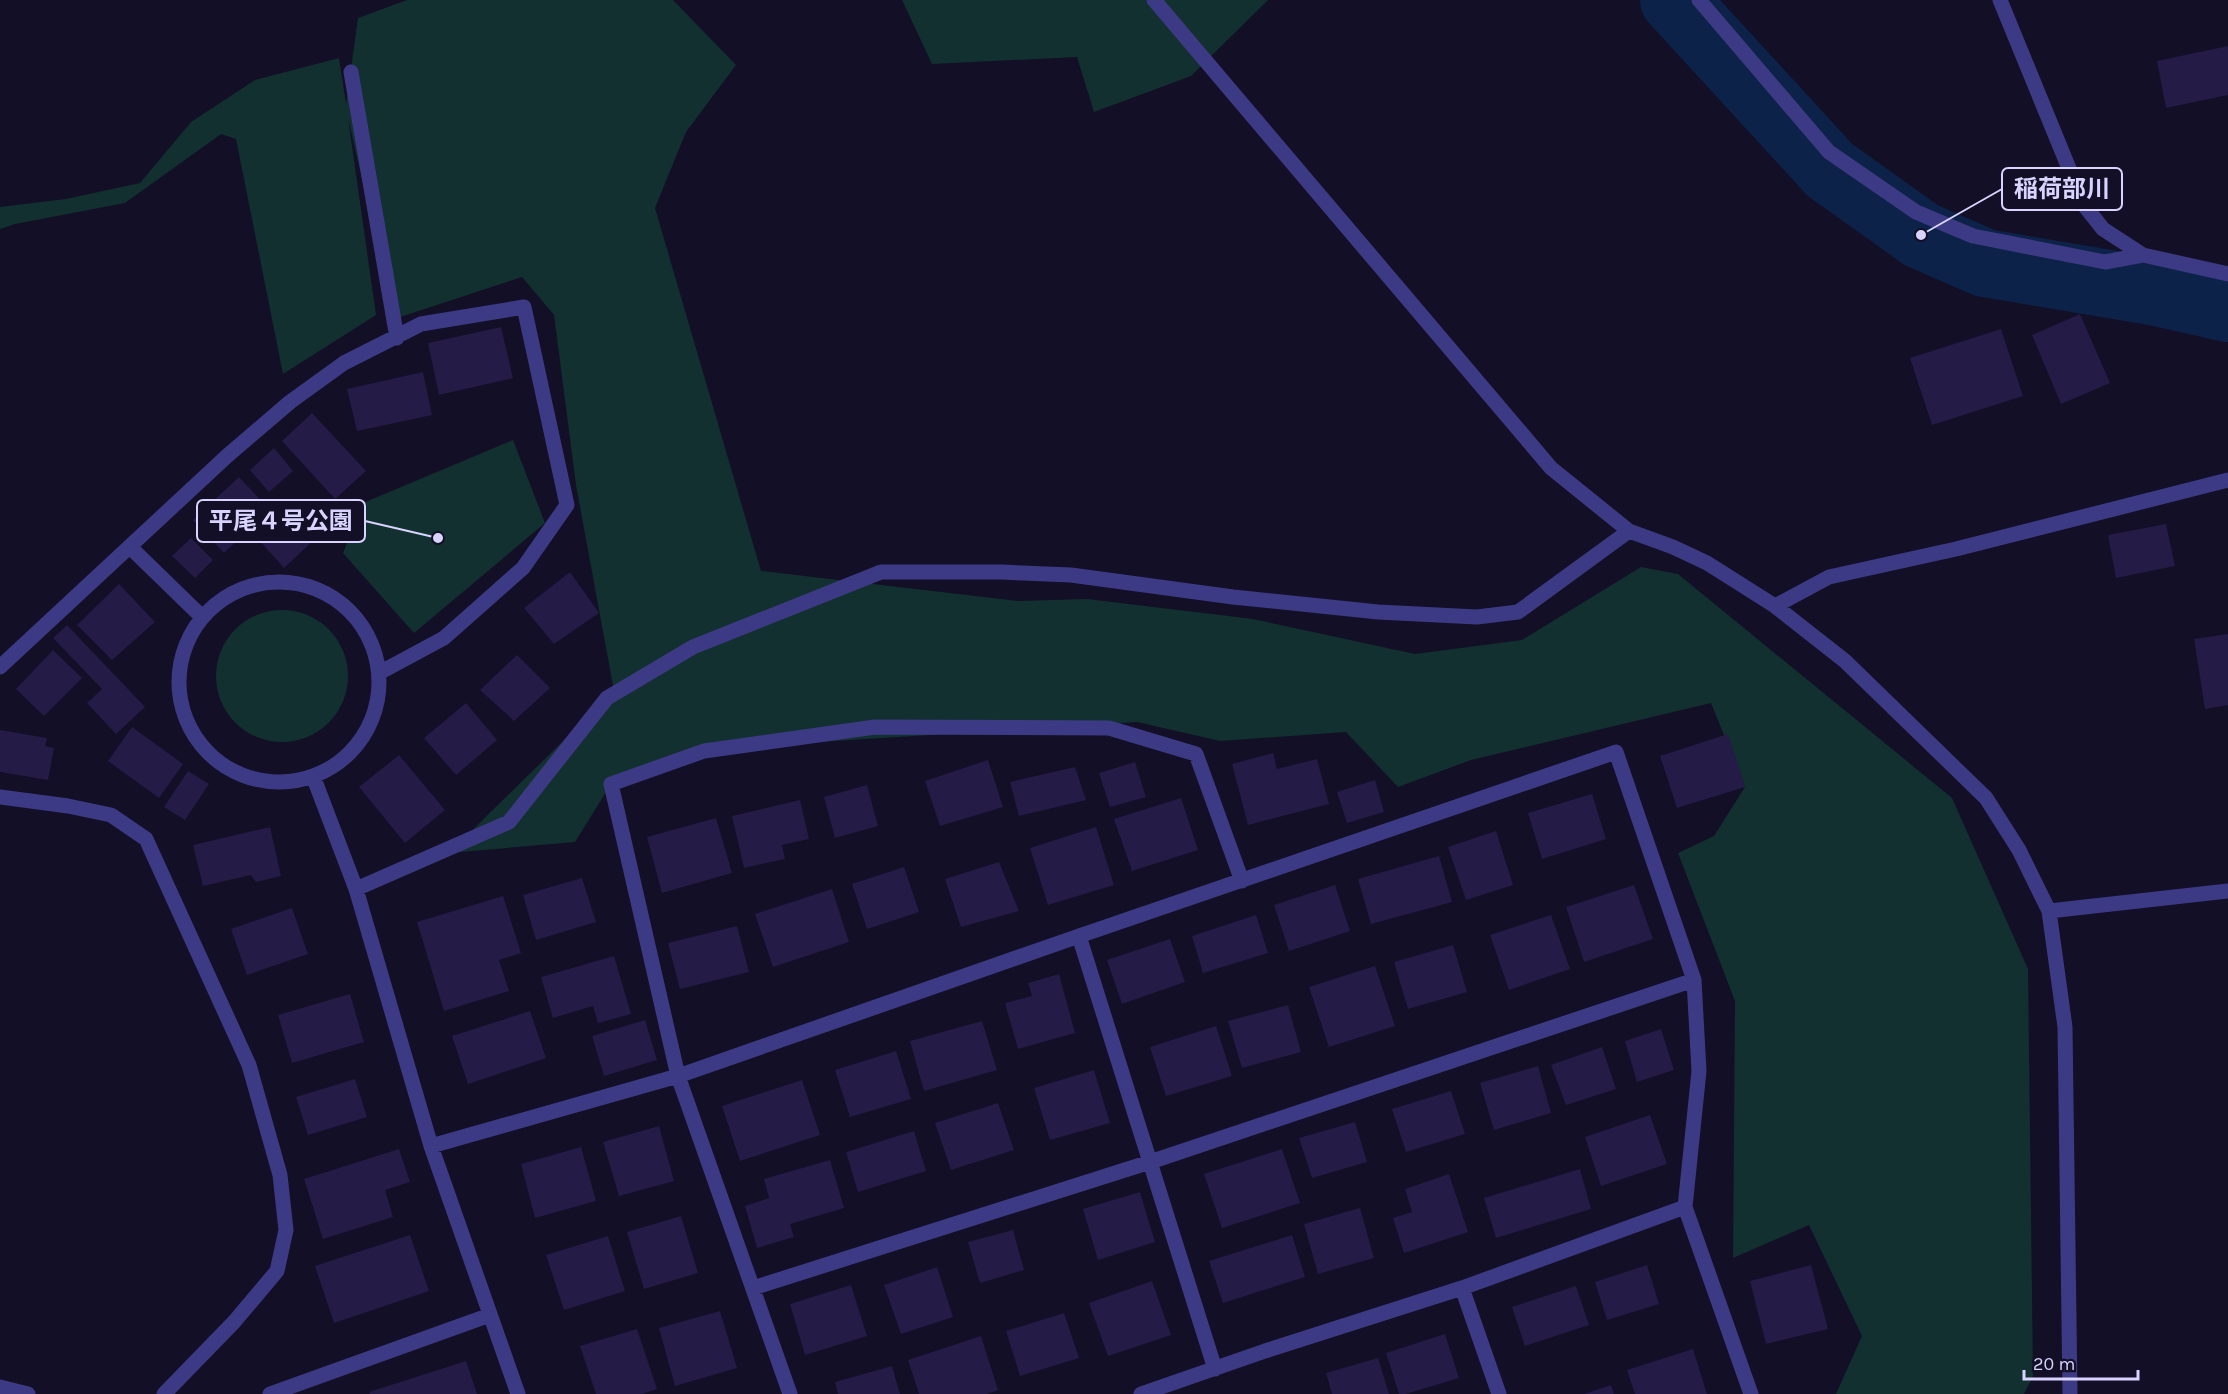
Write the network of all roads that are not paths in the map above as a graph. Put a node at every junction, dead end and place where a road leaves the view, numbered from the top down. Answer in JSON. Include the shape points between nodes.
{"nodes":[{"id":1,"x":1154,"y":0,"type":"edge"},
{"id":2,"x":1699,"y":0,"type":"edge"},
{"id":3,"x":2000,"y":0,"type":"edge"},
{"id":4,"x":351,"y":72,"type":"dead end"},
{"id":5,"x":2143,"y":255,"type":"junction"},
{"id":6,"x":2228,"y":274,"type":"edge"},
{"id":7,"x":397,"y":338,"type":"junction"},
{"id":8,"x":2228,"y":480,"type":"edge"},
{"id":9,"x":1629,"y":531,"type":"junction"},
{"id":10,"x":130,"y":547,"type":"junction"},
{"id":11,"x":1775,"y":606,"type":"junction"},
{"id":12,"x":201,"y":616,"type":"junction"},
{"id":13,"x":0,"y":667,"type":"edge"},
{"id":14,"x":379,"y":673,"type":"junction"},
{"id":15,"x":313,"y":776,"type":"junction"},
{"id":16,"x":0,"y":797,"type":"edge"},
{"id":17,"x":1242,"y":881,"type":"junction"},
{"id":18,"x":356,"y":889,"type":"junction"},
{"id":19,"x":2228,"y":891,"type":"edge"},
{"id":20,"x":2049,"y":910,"type":"junction"},
{"id":21,"x":1079,"y":936,"type":"junction"},
{"id":22,"x":1694,"y":980,"type":"junction"},
{"id":23,"x":678,"y":1076,"type":"junction"},
{"id":24,"x":431,"y":1146,"type":"junction"},
{"id":25,"x":1150,"y":1162,"type":"junction"},
{"id":26,"x":1685,"y":1207,"type":"junction"},
{"id":27,"x":753,"y":1288,"type":"junction"},
{"id":28,"x":1462,"y":1288,"type":"junction"},
{"id":29,"x":490,"y":1315,"type":"junction"},
{"id":30,"x":1215,"y":1369,"type":"junction"},
{"id":31,"x":0,"y":1387,"type":"edge"},
{"id":32,"x":28,"y":1394,"type":"edge"},
{"id":33,"x":164,"y":1394,"type":"edge"},
{"id":34,"x":270,"y":1394,"type":"edge"},
{"id":35,"x":518,"y":1394,"type":"edge"},
{"id":36,"x":790,"y":1394,"type":"edge"},
{"id":37,"x":1141,"y":1394,"type":"edge"},
{"id":38,"x":1499,"y":1394,"type":"edge"},
{"id":39,"x":1751,"y":1394,"type":"edge"},
{"id":40,"x":2070,"y":1394,"type":"edge"}],
"edges":[{"from":1,"to":9,"type":"street","via":[[1551,468]]},
{"from":2,"to":5,"type":"street","via":[[1829,152],[1916,212],[1973,236],[2105,262]]},
{"from":3,"to":5,"type":"street","via":[[2084,205],[2103,229]]},
{"from":4,"to":7,"type":"street"},
{"from":5,"to":6,"type":"street"},
{"from":7,"to":10,"type":"street","via":[[344,363],[290,402]]},
{"from":7,"to":14,"type":"street","via":[[421,324],[524,306],[567,505],[523,568],[444,638]]},
{"from":8,"to":11,"type":"street","via":[[1990,541],[1829,577]]},
{"from":9,"to":11,"type":"street","via":[[1707,563]]},
{"from":9,"to":18,"type":"street","via":[[1518,612],[1477,617],[1344,609],[1071,575],[881,572],[693,647],[607,698],[509,822]]},
{"from":10,"to":12,"type":"street"},
{"from":10,"to":13,"type":"street"},
{"from":11,"to":20,"type":"street","via":[[1845,661],[1986,798],[2019,850]]},
{"from":12,"to":14,"type":"street","via":[[232,593],[264,583],[296,583],[328,594],[353,614],[371,642]]},
{"from":12,"to":15,"type":"street","via":[[187,641],[178,674],[181,708],[195,738],[219,762],[248,778],[281,782]]},
{"from":14,"to":15,"type":"street","via":[[377,706],[364,736],[342,761]]},
{"from":15,"to":18,"type":"street"},
{"from":16,"to":33,"type":"street","via":[[111,815],[146,839],[249,1065],[280,1175],[286,1230],[278,1271],[234,1323]]},
{"from":17,"to":21,"type":"street"},
{"from":17,"to":22,"type":"street","via":[[1616,752]]},
{"from":17,"to":23,"type":"street","via":[[1196,754],[1108,728],[875,727],[705,751],[611,784]]},
{"from":18,"to":24,"type":"street"},
{"from":19,"to":20,"type":"street"},
{"from":20,"to":40,"type":"street","via":[[2065,1027]]},
{"from":21,"to":23,"type":"street"},
{"from":21,"to":25,"type":"street"},
{"from":22,"to":25,"type":"street"},
{"from":22,"to":26,"type":"street","via":[[1699,1071]]},
{"from":23,"to":24,"type":"street"},
{"from":23,"to":27,"type":"street"},
{"from":24,"to":29,"type":"street"},
{"from":25,"to":27,"type":"street"},
{"from":25,"to":30,"type":"street"},
{"from":26,"to":28,"type":"street"},
{"from":26,"to":39,"type":"street"},
{"from":27,"to":36,"type":"street"},
{"from":28,"to":30,"type":"street"},
{"from":28,"to":38,"type":"street"},
{"from":29,"to":34,"type":"street"},
{"from":29,"to":35,"type":"street"},
{"from":30,"to":37,"type":"street"},
{"from":31,"to":32,"type":"street"}]}
